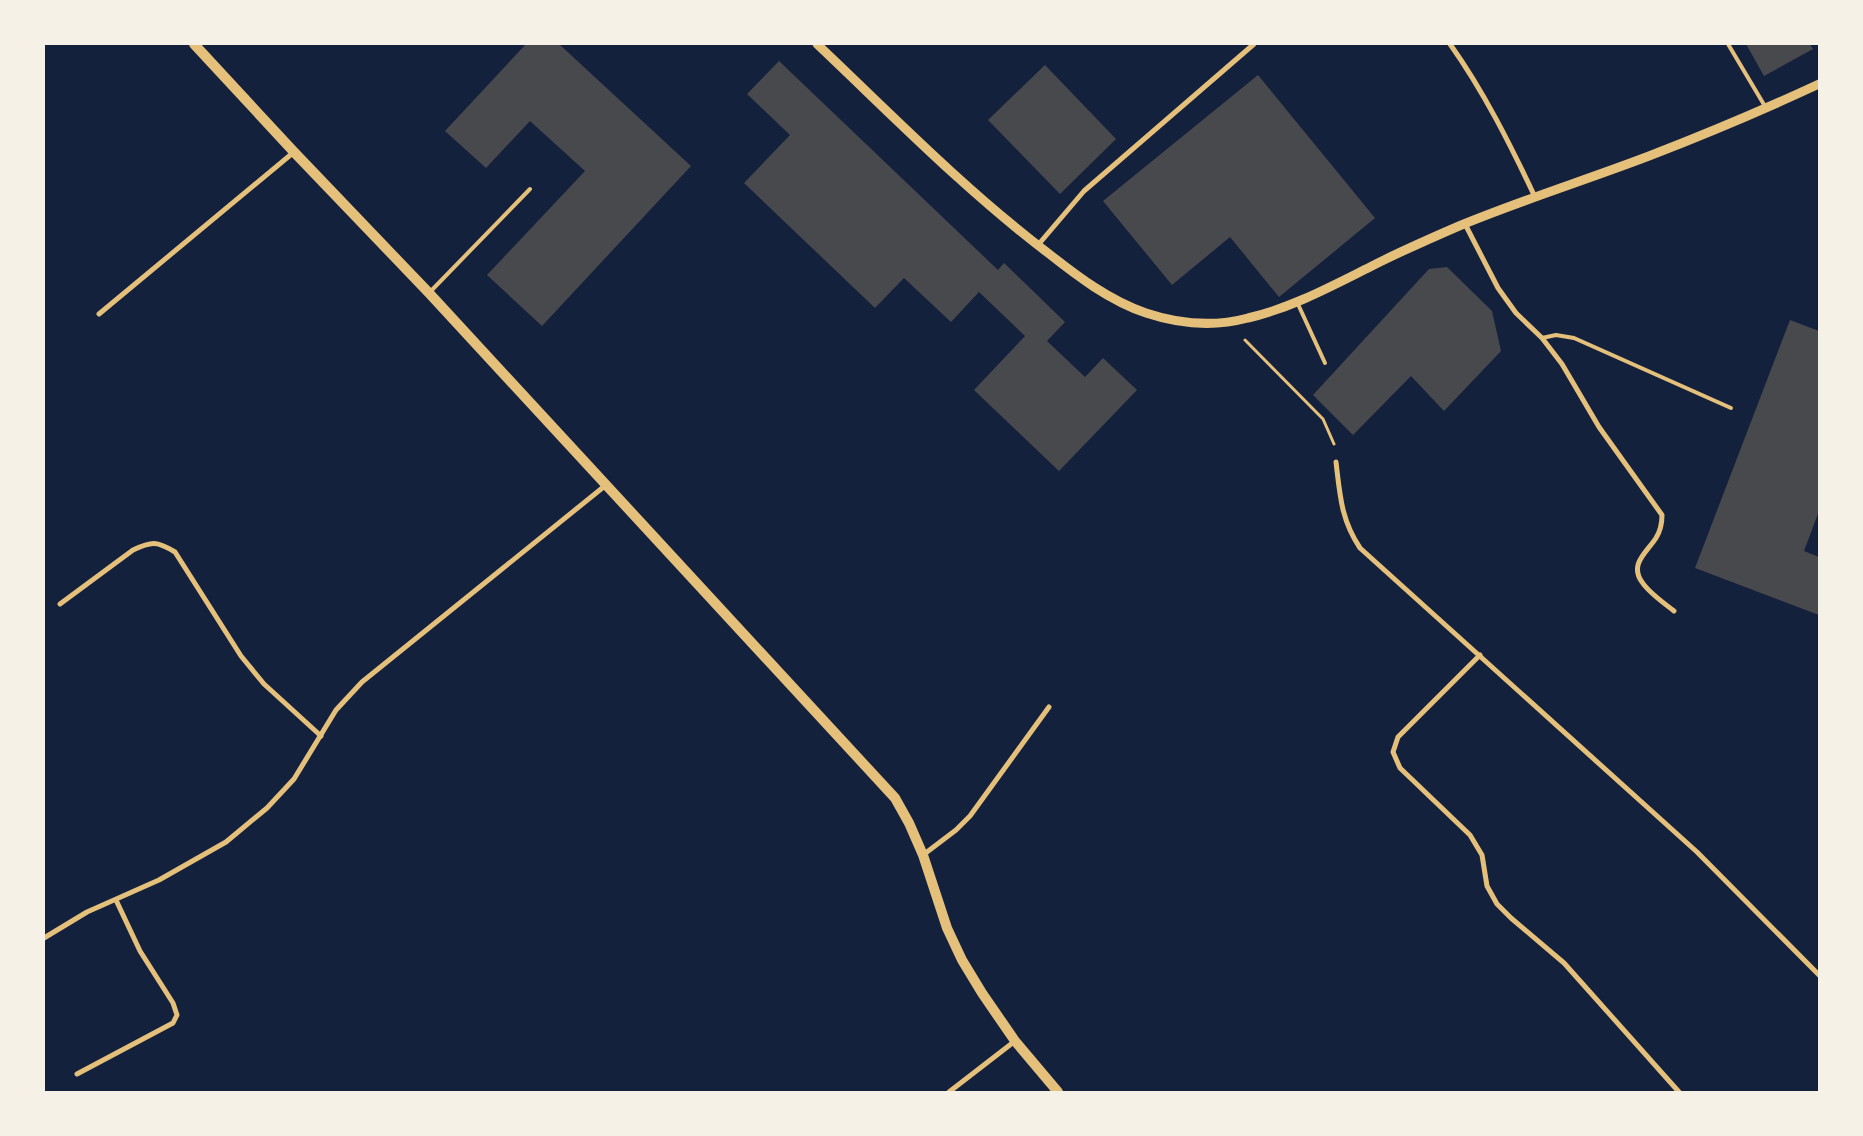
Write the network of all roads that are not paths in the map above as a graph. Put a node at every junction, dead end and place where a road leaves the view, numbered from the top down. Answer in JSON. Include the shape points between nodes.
{"nodes":[{"id":1,"x":194,"y":44,"type":"edge"},
{"id":2,"x":817,"y":44,"type":"edge"},
{"id":3,"x":1254,"y":44,"type":"edge"},
{"id":4,"x":1450,"y":44,"type":"edge"},
{"id":5,"x":1728,"y":44,"type":"edge"},
{"id":6,"x":1819,"y":84,"type":"edge"},
{"id":7,"x":1766,"y":108,"type":"junction"},
{"id":8,"x":294,"y":152,"type":"junction"},
{"id":9,"x":530,"y":188,"type":"dead end"},
{"id":10,"x":1535,"y":197,"type":"junction"},
{"id":11,"x":1465,"y":224,"type":"junction"},
{"id":12,"x":1037,"y":246,"type":"junction"},
{"id":13,"x":429,"y":292,"type":"junction"},
{"id":14,"x":1296,"y":302,"type":"junction"},
{"id":15,"x":99,"y":314,"type":"dead end"},
{"id":16,"x":1542,"y":338,"type":"junction"},
{"id":17,"x":1325,"y":363,"type":"dead end"},
{"id":18,"x":1731,"y":408,"type":"dead end"},
{"id":19,"x":1336,"y":462,"type":"road end"},
{"id":20,"x":606,"y":485,"type":"junction"},
{"id":21,"x":60,"y":604,"type":"dead end"},
{"id":22,"x":1674,"y":612,"type":"dead end"},
{"id":23,"x":1480,"y":655,"type":"junction"},
{"id":24,"x":1049,"y":707,"type":"dead end"},
{"id":25,"x":321,"y":736,"type":"junction"},
{"id":26,"x":923,"y":855,"type":"junction"},
{"id":27,"x":116,"y":900,"type":"junction"},
{"id":28,"x":44,"y":938,"type":"edge"},
{"id":29,"x":1819,"y":974,"type":"edge"},
{"id":30,"x":1015,"y":1041,"type":"junction"},
{"id":31,"x":77,"y":1074,"type":"dead end"},
{"id":32,"x":950,"y":1092,"type":"edge"},
{"id":33,"x":1058,"y":1092,"type":"edge"},
{"id":34,"x":1679,"y":1092,"type":"edge"}],
"edges":[{"from":1,"to":8,"type":"main road"},
{"from":2,"to":12,"type":"street"},
{"from":3,"to":12,"type":"street","via":[[1084,191]]},
{"from":4,"to":10,"type":"street","via":[[1504,133]]},
{"from":5,"to":7,"type":"lane"},
{"from":6,"to":7,"type":"street"},
{"from":7,"to":10,"type":"street","via":[[1651,156]]},
{"from":8,"to":13,"type":"main road"},
{"from":8,"to":15,"type":"street"},
{"from":9,"to":13,"type":"lane"},
{"from":10,"to":11,"type":"street"},
{"from":11,"to":14,"type":"street"},
{"from":11,"to":16,"type":"street","via":[[1498,288],[1516,313]]},
{"from":12,"to":14,"type":"street","via":[[1110,296],[1143,313],[1175,321],[1227,322],[1274,311]]},
{"from":13,"to":20,"type":"main road"},
{"from":14,"to":17,"type":"lane"},
{"from":16,"to":18,"type":"lane","via":[[1556,335],[1574,338]]},
{"from":16,"to":22,"type":"street","via":[[1562,364],[1614,450],[1662,515],[1662,526],[1638,563],[1637,572],[1642,583]]},
{"from":19,"to":23,"type":"street","via":[[1343,513],[1360,548]]},
{"from":20,"to":25,"type":"street","via":[[362,682],[336,710]]},
{"from":20,"to":26,"type":"main road","via":[[895,798]]},
{"from":21,"to":25,"type":"street","via":[[133,550],[146,544],[161,543],[175,552],[241,656],[264,684]]},
{"from":23,"to":29,"type":"street","via":[[1718,871]]},
{"from":23,"to":34,"type":"street","via":[[1398,737],[1393,752],[1400,768],[1470,835],[1482,854],[1487,886],[1497,904],[1564,963]]},
{"from":24,"to":26,"type":"street","via":[[970,816]]},
{"from":25,"to":27,"type":"street","via":[[294,779],[226,842]]},
{"from":26,"to":30,"type":"main road","via":[[962,960]]},
{"from":27,"to":28,"type":"street","via":[[87,912]]},
{"from":27,"to":31,"type":"street","via":[[140,951],[173,1003],[177,1015],[173,1023]]},
{"from":30,"to":32,"type":"street"},
{"from":30,"to":33,"type":"main road"}]}
